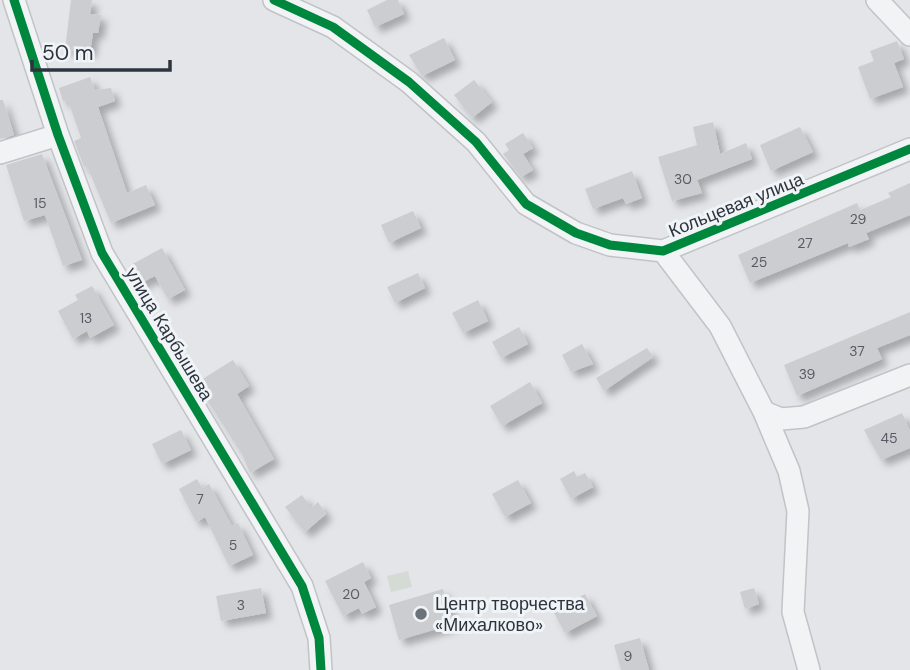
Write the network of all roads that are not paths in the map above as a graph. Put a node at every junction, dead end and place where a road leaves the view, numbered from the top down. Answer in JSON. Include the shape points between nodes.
{"nodes":[{"id":1,"x":14,"y":0,"type":"edge"},
{"id":2,"x":274,"y":0,"type":"edge"},
{"id":3,"x":877,"y":0,"type":"edge"},
{"id":4,"x":910,"y":35,"type":"edge"},
{"id":5,"x":58,"y":135,"type":"junction"},
{"id":6,"x":910,"y":149,"type":"edge"},
{"id":7,"x":0,"y":153,"type":"edge"},
{"id":8,"x":663,"y":251,"type":"junction"},
{"id":9,"x":910,"y":375,"type":"edge"},
{"id":10,"x":764,"y":412,"type":"junction"},
{"id":11,"x":321,"y":670,"type":"edge"},
{"id":12,"x":809,"y":670,"type":"edge"}],
"edges":[{"from":1,"to":5,"type":"street","name":"улица Карбышева"},
{"from":2,"to":8,"type":"street","name":"Кольцевая улица","via":[[333,27],[409,82],[476,142],[526,204],[595,241]]},
{"from":3,"to":4,"type":"street"},
{"from":5,"to":7,"type":"street"},
{"from":5,"to":11,"type":"street","name":"улица Карбышева","via":[[102,253],[302,586],[320,638]]},
{"from":6,"to":8,"type":"street","name":"Кольцевая улица"},
{"from":8,"to":10,"type":"street","name":"Кольцевая улица","via":[[720,326]]},
{"from":9,"to":10,"type":"street","via":[[804,417],[781,419]]},
{"from":10,"to":12,"type":"street","name":"Кольцевая улица","via":[[795,492],[793,612]]}]}
